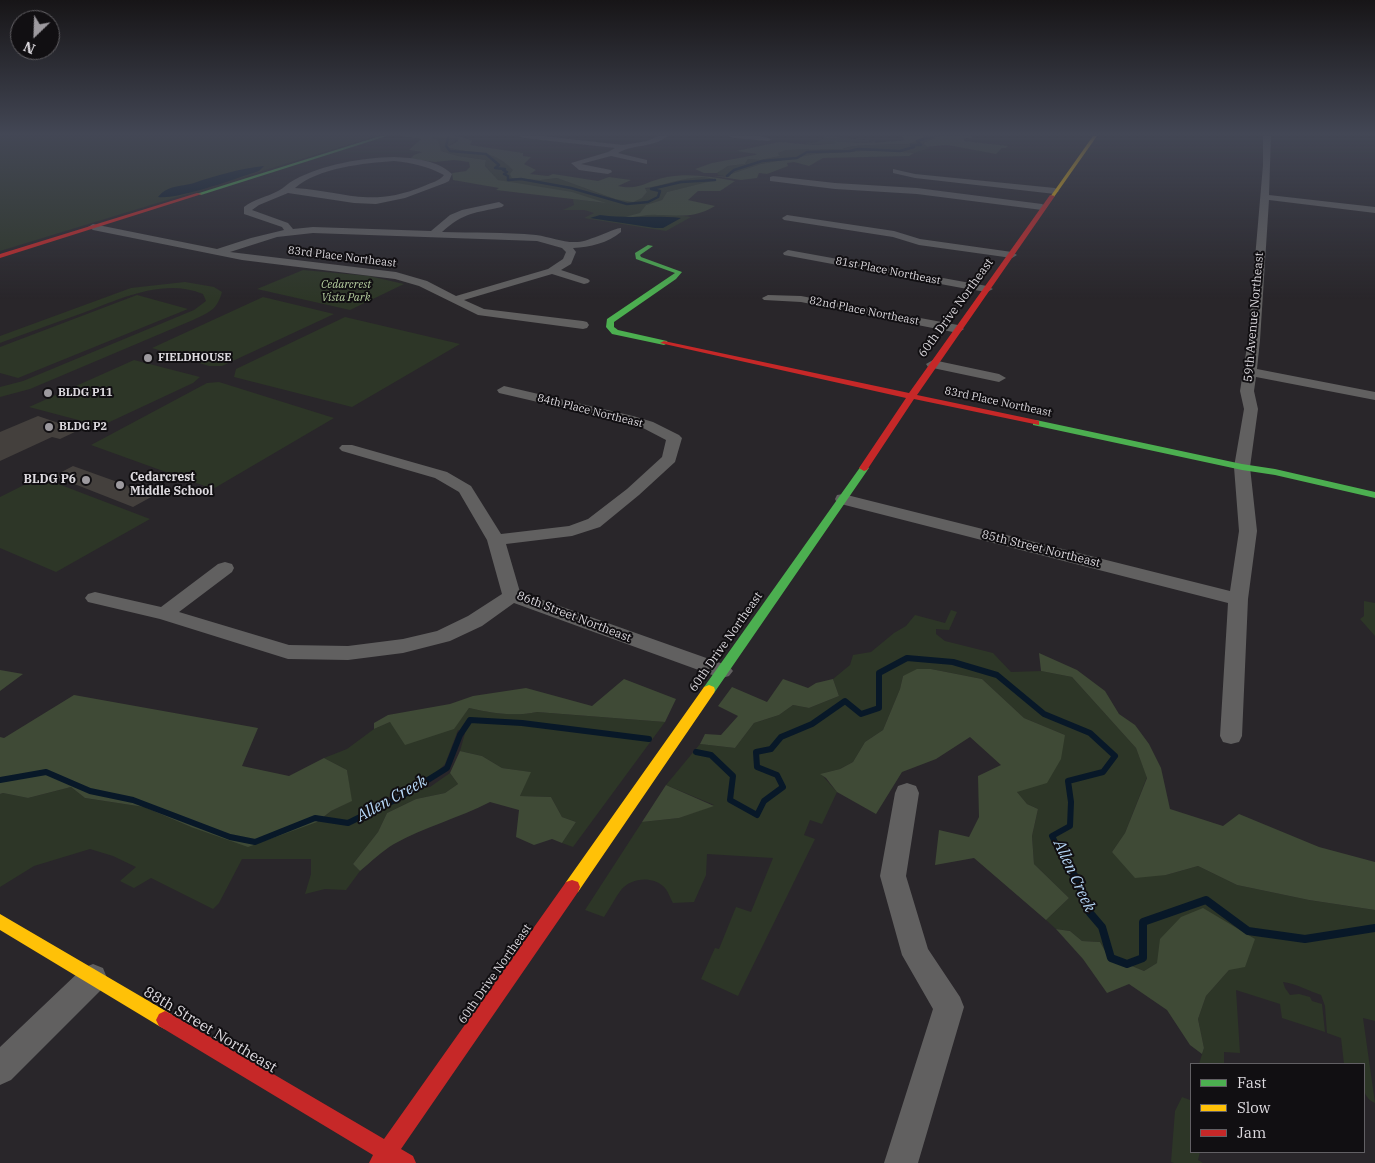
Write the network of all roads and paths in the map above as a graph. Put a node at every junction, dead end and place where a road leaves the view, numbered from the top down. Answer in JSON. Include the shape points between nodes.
{"nodes":[{"id":1,"x":211,"y":190,"type":"edge"},
{"id":2,"x":287,"y":190,"type":"edge"},
{"id":3,"x":292,"y":190,"type":"edge"},
{"id":4,"x":419,"y":190,"type":"edge"},
{"id":5,"x":905,"y":190,"type":"edge"},
{"id":6,"x":1048,"y":190,"type":"edge"},
{"id":7,"x":1265,"y":190,"type":"edge"},
{"id":8,"x":1055,"y":191,"type":"joint"},
{"id":9,"x":1265,"y":197,"type":"junction"},
{"id":10,"x":500,"y":205,"type":"dead end"},
{"id":11,"x":1042,"y":208,"type":"junction"},
{"id":12,"x":1375,"y":210,"type":"edge"},
{"id":13,"x":247,"y":211,"type":"joint"},
{"id":14,"x":787,"y":218,"type":"dead end"},
{"id":15,"x":93,"y":227,"type":"junction"},
{"id":16,"x":289,"y":230,"type":"junction"},
{"id":17,"x":618,"y":230,"type":"dead end"},
{"id":18,"x":434,"y":234,"type":"junction"},
{"id":19,"x":565,"y":245,"type":"junction"},
{"id":20,"x":650,"y":246,"type":"dead end"},
{"id":21,"x":216,"y":253,"type":"junction"},
{"id":22,"x":788,"y":253,"type":"dead end"},
{"id":23,"x":1012,"y":255,"type":"junction"},
{"id":24,"x":0,"y":256,"type":"edge"},
{"id":25,"x":552,"y":270,"type":"junction"},
{"id":26,"x":584,"y":281,"type":"dead end"},
{"id":27,"x":987,"y":289,"type":"junction"},
{"id":28,"x":768,"y":298,"type":"dead end"},
{"id":29,"x":456,"y":299,"type":"junction"},
{"id":30,"x":583,"y":325,"type":"dead end"},
{"id":31,"x":958,"y":328,"type":"junction"},
{"id":32,"x":933,"y":364,"type":"junction"},
{"id":33,"x":1249,"y":372,"type":"junction"},
{"id":34,"x":999,"y":378,"type":"dead end"},
{"id":35,"x":504,"y":390,"type":"dead end"},
{"id":36,"x":912,"y":396,"type":"junction"},
{"id":37,"x":1375,"y":396,"type":"edge"},
{"id":38,"x":347,"y":448,"type":"dead end"},
{"id":39,"x":1242,"y":467,"type":"junction"},
{"id":40,"x":1375,"y":495,"type":"edge"},
{"id":41,"x":843,"y":499,"type":"junction"},
{"id":42,"x":496,"y":540,"type":"junction"},
{"id":43,"x":225,"y":568,"type":"dead end"},
{"id":44,"x":512,"y":596,"type":"junction"},
{"id":45,"x":94,"y":598,"type":"dead end"},
{"id":46,"x":1238,"y":599,"type":"junction"},
{"id":47,"x":164,"y":614,"type":"junction"},
{"id":48,"x":722,"y":671,"type":"junction"},
{"id":49,"x":1231,"y":736,"type":"dead end"},
{"id":50,"x":907,"y":793,"type":"dead end"},
{"id":51,"x":0,"y":921,"type":"edge"},
{"id":52,"x":93,"y":978,"type":"junction"},
{"id":53,"x":0,"y":1069,"type":"edge"},
{"id":54,"x":388,"y":1152,"type":"junction"},
{"id":55,"x":379,"y":1163,"type":"edge"},
{"id":56,"x":406,"y":1163,"type":"edge"},
{"id":57,"x":900,"y":1163,"type":"edge"}],
"edges":[{"from":1,"to":15,"type":"street"},
{"from":2,"to":13,"type":"street","via":[[250,206]]},
{"from":3,"to":4,"type":"street","via":[[360,200],[384,200]]},
{"from":5,"to":11,"type":"street"},
{"from":6,"to":8,"type":"street"},
{"from":7,"to":9,"type":"street","name":"59th Avenue Northeast"},
{"from":8,"to":11,"type":"street","name":"60th Drive Northeast"},
{"from":9,"to":12,"type":"street"},
{"from":9,"to":33,"type":"street","name":"59th Avenue Northeast"},
{"from":10,"to":18,"type":"street","via":[[453,217]]},
{"from":11,"to":23,"type":"street","name":"60th Drive Northeast"},
{"from":13,"to":16,"type":"street","via":[[285,225]]},
{"from":14,"to":23,"type":"street"},
{"from":15,"to":21,"type":"street","name":"83rd Place Northeast"},
{"from":15,"to":24,"type":"street"},
{"from":16,"to":18,"type":"street"},
{"from":16,"to":21,"type":"street"},
{"from":17,"to":19,"type":"street","via":[[612,236],[598,240]]},
{"from":18,"to":19,"type":"street","via":[[537,238]]},
{"from":19,"to":25,"type":"street","via":[[571,257]]},
{"from":20,"to":36,"type":"street","name":"83rd Place Northeast","via":[[638,254],[638,258],[679,272],[610,321],[610,327],[616,332]]},
{"from":21,"to":29,"type":"street","name":"83rd Place Northeast","via":[[372,272],[413,280]]},
{"from":22,"to":27,"type":"street","name":"81st Place Northeast"},
{"from":23,"to":27,"type":"street","name":"60th Drive Northeast"},
{"from":25,"to":26,"type":"street"},
{"from":25,"to":29,"type":"street"},
{"from":27,"to":31,"type":"street","name":"60th Drive Northeast"},
{"from":28,"to":31,"type":"street","name":"82nd Place Northeast","via":[[801,299]]},
{"from":29,"to":30,"type":"street","name":"83rd Place Northeast","via":[[482,312]]},
{"from":31,"to":32,"type":"street","name":"60th Drive Northeast"},
{"from":32,"to":34,"type":"street"},
{"from":32,"to":36,"type":"street","name":"60th Drive Northeast"},
{"from":33,"to":37,"type":"street"},
{"from":33,"to":39,"type":"street","name":"59th Avenue Northeast","via":[[1247,391],[1251,409]]},
{"from":35,"to":42,"type":"street","name":"84th Place Northeast","via":[[628,419],[674,438],[669,458],[594,523],[572,531]]},
{"from":36,"to":39,"type":"street","name":"83rd Place Northeast"},
{"from":36,"to":41,"type":"street","name":"60th Drive Northeast"},
{"from":38,"to":42,"type":"street","name":"86th Street Northeast","via":[[441,475],[465,489]]},
{"from":39,"to":40,"type":"street","name":"83rd Place Northeast"},
{"from":39,"to":46,"type":"street","name":"59th Avenue Northeast","via":[[1248,531]]},
{"from":41,"to":46,"type":"street","name":"85th Street Northeast"},
{"from":41,"to":48,"type":"street","name":"60th Drive Northeast"},
{"from":42,"to":44,"type":"street","name":"86th Street Northeast"},
{"from":43,"to":47,"type":"street"},
{"from":44,"to":47,"type":"street","via":[[475,622],[443,636],[403,646],[348,652],[288,652]]},
{"from":44,"to":48,"type":"street","name":"86th Street Northeast"},
{"from":45,"to":47,"type":"street"},
{"from":46,"to":49,"type":"street","name":"59th Avenue Northeast"},
{"from":48,"to":54,"type":"street","name":"60th Drive Northeast"},
{"from":50,"to":57,"type":"street","via":[[893,876],[916,955],[950,1007]]},
{"from":51,"to":52,"type":"street","name":"88th Street Northeast"},
{"from":52,"to":53,"type":"street"},
{"from":52,"to":54,"type":"street","name":"88th Street Northeast"},
{"from":54,"to":55,"type":"street","name":"60th Drive Northeast"},
{"from":54,"to":56,"type":"street","name":"88th Street Northeast"}]}
